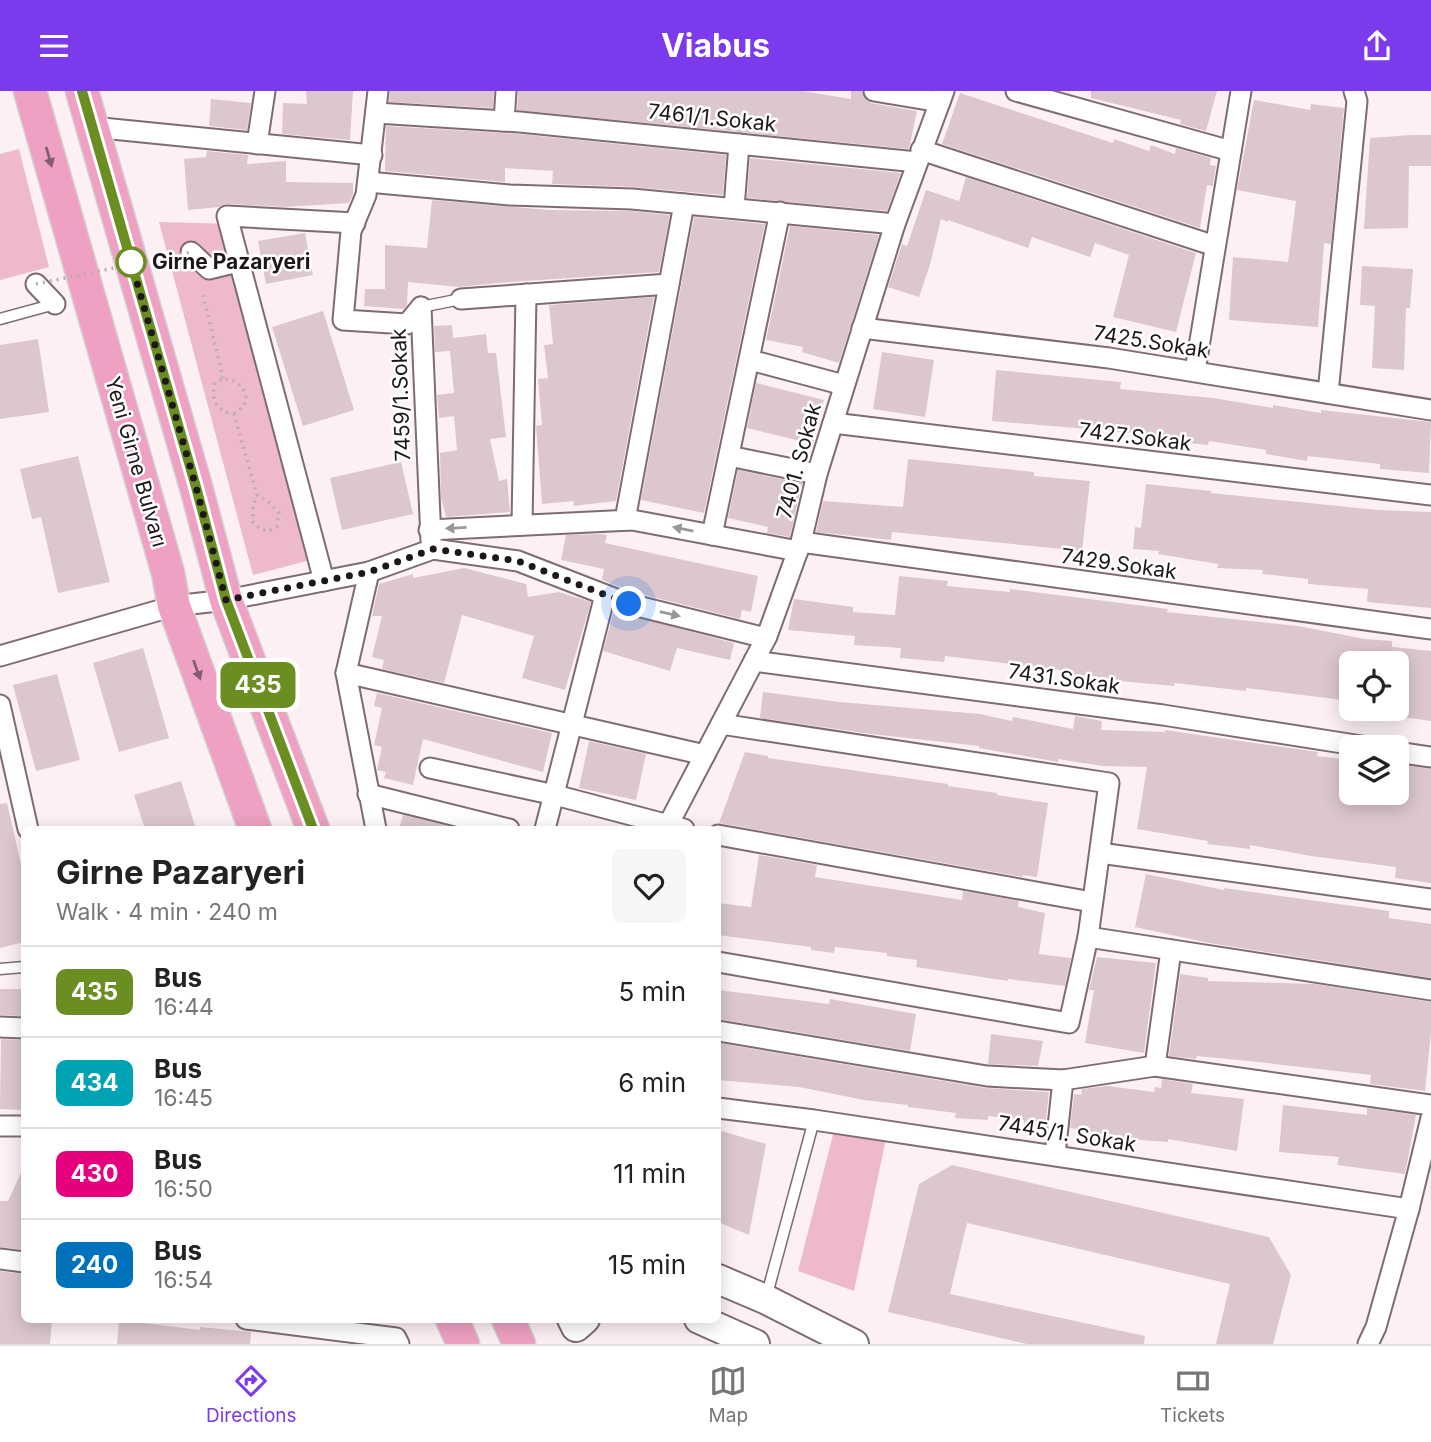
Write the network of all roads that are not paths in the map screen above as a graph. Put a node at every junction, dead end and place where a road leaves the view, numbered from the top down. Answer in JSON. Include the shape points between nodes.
{"nodes":[{"id":1,"x":30,"y":91,"type":"edge"},
{"id":2,"x":82,"y":91,"type":"edge"},
{"id":3,"x":265,"y":91,"type":"edge"},
{"id":4,"x":378,"y":91,"type":"edge"},
{"id":5,"x":506,"y":91,"type":"edge"},
{"id":6,"x":874,"y":91,"type":"edge"},
{"id":7,"x":1016,"y":91,"type":"edge"},
{"id":8,"x":1241,"y":91,"type":"edge"},
{"id":9,"x":1354,"y":91,"type":"edge"},
{"id":10,"x":942,"y":96,"type":"edge"},
{"id":11,"x":376,"y":113,"type":"junction"},
{"id":12,"x":504,"y":121,"type":"junction"},
{"id":13,"x":92,"y":127,"type":"junction"},
{"id":14,"x":257,"y":144,"type":"junction"},
{"id":15,"x":738,"y":144,"type":"junction"},
{"id":16,"x":1231,"y":151,"type":"junction"},
{"id":17,"x":372,"y":156,"type":"junction"},
{"id":18,"x":919,"y":156,"type":"junction"},
{"id":19,"x":368,"y":182,"type":"junction"},
{"id":20,"x":684,"y":204,"type":"junction"},
{"id":21,"x":734,"y":208,"type":"junction"},
{"id":22,"x":780,"y":212,"type":"junction"},
{"id":23,"x":355,"y":223,"type":"junction"},
{"id":24,"x":895,"y":224,"type":"junction"},
{"id":25,"x":1216,"y":246,"type":"junction"},
{"id":26,"x":191,"y":252,"type":"road end"},
{"id":27,"x":238,"y":262,"type":"junction"},
{"id":28,"x":36,"y":283,"type":"road end"},
{"id":29,"x":669,"y":284,"type":"junction"},
{"id":30,"x":526,"y":294,"type":"junction"},
{"id":31,"x":461,"y":299,"type":"joint"},
{"id":32,"x":55,"y":304,"type":"joint"},
{"id":33,"x":421,"y":307,"type":"junction"},
{"id":34,"x":0,"y":319,"type":"edge"},
{"id":35,"x":862,"y":328,"type":"junction"},
{"id":36,"x":750,"y":360,"type":"junction"},
{"id":37,"x":1195,"y":371,"type":"junction"},
{"id":38,"x":844,"y":386,"type":"junction"},
{"id":39,"x":1328,"y":393,"type":"junction"},
{"id":40,"x":1431,"y":410,"type":"edge"},
{"id":41,"x":833,"y":423,"type":"junction"},
{"id":42,"x":729,"y":456,"type":"junction"},
{"id":43,"x":817,"y":474,"type":"junction"},
{"id":44,"x":1431,"y":495,"type":"edge"},
{"id":45,"x":625,"y":520,"type":"junction"},
{"id":46,"x":522,"y":525,"type":"junction"},
{"id":47,"x":712,"y":535,"type":"junction"},
{"id":48,"x":431,"y":539,"type":"junction"},
{"id":49,"x":800,"y":547,"type":"junction"},
{"id":50,"x":369,"y":572,"type":"junction"},
{"id":51,"x":324,"y":581,"type":"junction"},
{"id":52,"x":605,"y":595,"type":"junction"},
{"id":53,"x":226,"y":600,"type":"junction"},
{"id":54,"x":174,"y":606,"type":"junction"},
{"id":55,"x":1431,"y":629,"type":"edge"},
{"id":56,"x":766,"y":638,"type":"junction"},
{"id":57,"x":0,"y":656,"type":"edge"},
{"id":58,"x":754,"y":661,"type":"junction"},
{"id":59,"x":346,"y":673,"type":"junction"},
{"id":60,"x":0,"y":705,"type":"edge"},
{"id":61,"x":572,"y":723,"type":"junction"},
{"id":62,"x":721,"y":724,"type":"junction"},
{"id":63,"x":1339,"y":742,"type":"edge"},
{"id":64,"x":1409,"y":754,"type":"edge"},
{"id":65,"x":705,"y":755,"type":"junction"},
{"id":66,"x":1431,"y":757,"type":"edge"},
{"id":67,"x":430,"y":768,"type":"dead end"},
{"id":68,"x":368,"y":794,"type":"junction"},
{"id":69,"x":555,"y":795,"type":"junction"},
{"id":70,"x":27,"y":826,"type":"edge"},
{"id":71,"x":254,"y":826,"type":"edge"},
{"id":72,"x":312,"y":826,"type":"edge"},
{"id":73,"x":375,"y":826,"type":"edge"},
{"id":74,"x":497,"y":826,"type":"edge"},
{"id":75,"x":546,"y":826,"type":"edge"},
{"id":76,"x":662,"y":826,"type":"edge"},
{"id":77,"x":673,"y":826,"type":"edge"},
{"id":78,"x":721,"y":836,"type":"edge"},
{"id":79,"x":1100,"y":853,"type":"junction"},
{"id":80,"x":1431,"y":899,"type":"edge"},
{"id":81,"x":1093,"y":902,"type":"junction"},
{"id":82,"x":1088,"y":937,"type":"junction"},
{"id":83,"x":1171,"y":950,"type":"junction"},
{"id":84,"x":721,"y":963,"type":"edge"},
{"id":85,"x":21,"y":967,"type":"edge"},
{"id":86,"x":0,"y":969,"type":"edge"},
{"id":87,"x":1431,"y":990,"type":"edge"},
{"id":88,"x":0,"y":1027,"type":"edge"},
{"id":89,"x":21,"y":1028,"type":"edge"},
{"id":90,"x":721,"y":1032,"type":"edge"},
{"id":91,"x":1155,"y":1066,"type":"junction"},
{"id":92,"x":1063,"y":1080,"type":"junction"},
{"id":93,"x":1431,"y":1105,"type":"edge"},
{"id":94,"x":721,"y":1108,"type":"edge"},
{"id":95,"x":1431,"y":1118,"type":"edge"},
{"id":96,"x":814,"y":1120,"type":"junction"},
{"id":97,"x":0,"y":1126,"type":"edge"},
{"id":98,"x":21,"y":1126,"type":"edge"},
{"id":99,"x":1055,"y":1155,"type":"junction"},
{"id":100,"x":1409,"y":1209,"type":"junction"},
{"id":101,"x":0,"y":1259,"type":"edge"},
{"id":102,"x":21,"y":1262,"type":"edge"},
{"id":103,"x":721,"y":1280,"type":"edge"},
{"id":104,"x":765,"y":1299,"type":"junction"},
{"id":105,"x":273,"y":1323,"type":"edge"},
{"id":106,"x":454,"y":1323,"type":"edge"},
{"id":107,"x":510,"y":1323,"type":"edge"},
{"id":108,"x":708,"y":1323,"type":"edge"},
{"id":109,"x":397,"y":1341,"type":"edge"},
{"id":110,"x":463,"y":1344,"type":"edge"},
{"id":111,"x":519,"y":1344,"type":"edge"},
{"id":112,"x":755,"y":1344,"type":"edge"},
{"id":113,"x":854,"y":1344,"type":"edge"},
{"id":114,"x":1368,"y":1344,"type":"edge"}],
"edges":[{"from":1,"to":54,"type":"main road","name":"Yeni Girne Bulvarı","one_way":true},
{"from":2,"to":13,"type":"main road"},
{"from":3,"to":14,"type":"street"},
{"from":4,"to":11,"type":"street","name":"7459/1.Sokak"},
{"from":5,"to":12,"type":"street"},
{"from":6,"to":10,"type":"street"},
{"from":7,"to":16,"type":"street"},
{"from":8,"to":16,"type":"street"},
{"from":9,"to":39,"type":"street","via":[[1357,101]]},
{"from":10,"to":18,"type":"street","name":"7401. Sokak"},
{"from":11,"to":12,"type":"street","name":"7461/1.Sokak"},
{"from":11,"to":17,"type":"street","name":"7459/1.Sokak"},
{"from":12,"to":15,"type":"street","name":"7461/1.Sokak"},
{"from":13,"to":14,"type":"street"},
{"from":13,"to":53,"type":"main road"},
{"from":14,"to":17,"type":"street"},
{"from":15,"to":18,"type":"street","name":"7461/1.Sokak"},
{"from":15,"to":21,"type":"street"},
{"from":16,"to":25,"type":"street"},
{"from":17,"to":19,"type":"street","name":"7459/1.Sokak"},
{"from":18,"to":24,"type":"street","name":"7401. Sokak"},
{"from":18,"to":25,"type":"street","name":"7461/1.Sokak"},
{"from":19,"to":20,"type":"street"},
{"from":19,"to":23,"type":"street","name":"7459/1.Sokak"},
{"from":20,"to":21,"type":"street"},
{"from":20,"to":29,"type":"street"},
{"from":21,"to":22,"type":"street"},
{"from":22,"to":24,"type":"street"},
{"from":22,"to":36,"type":"street"},
{"from":23,"to":27,"type":"street","via":[[227,216]]},
{"from":23,"to":33,"type":"street","name":"7459/1.Sokak","via":[[343,320],[407,324]]},
{"from":24,"to":35,"type":"street","name":"7401. Sokak"},
{"from":25,"to":37,"type":"street"},
{"from":26,"to":27,"type":"street","via":[[209,269]]},
{"from":27,"to":51,"type":"street"},
{"from":28,"to":32,"type":"street"},
{"from":29,"to":30,"type":"street"},
{"from":29,"to":45,"type":"street"},
{"from":30,"to":31,"type":"street"},
{"from":30,"to":46,"type":"street"},
{"from":31,"to":33,"type":"lane"},
{"from":32,"to":34,"type":"lane"},
{"from":33,"to":48,"type":"street","name":"7459/1.Sokak"},
{"from":35,"to":37,"type":"street","name":"7425.Sokak"},
{"from":35,"to":38,"type":"street","name":"7401. Sokak"},
{"from":36,"to":38,"type":"street"},
{"from":36,"to":42,"type":"street"},
{"from":37,"to":39,"type":"street","name":"7425.Sokak"},
{"from":38,"to":41,"type":"street","name":"7401. Sokak"},
{"from":39,"to":40,"type":"street","name":"7425.Sokak"},
{"from":41,"to":43,"type":"street","name":"7401. Sokak"},
{"from":41,"to":44,"type":"street","name":"7427.Sokak"},
{"from":42,"to":43,"type":"street"},
{"from":42,"to":47,"type":"street"},
{"from":43,"to":49,"type":"street","name":"7401. Sokak"},
{"from":45,"to":46,"type":"street","name":"7429.Sokak"},
{"from":47,"to":45,"type":"street","name":"7429.Sokak","one_way":true},
{"from":46,"to":48,"type":"street","name":"7429.Sokak","one_way":true},
{"from":47,"to":49,"type":"street","name":"7429.Sokak"},
{"from":48,"to":50,"type":"street"},
{"from":48,"to":52,"type":"street","via":[[518,561]]},
{"from":49,"to":55,"type":"street","name":"7429.Sokak"},
{"from":49,"to":56,"type":"street","name":"7401. Sokak"},
{"from":50,"to":51,"type":"street"},
{"from":50,"to":59,"type":"street"},
{"from":51,"to":53,"type":"street"},
{"from":52,"to":56,"type":"street","one_way":true},
{"from":52,"to":61,"type":"street"},
{"from":53,"to":54,"type":"street"},
{"from":53,"to":72,"type":"main road"},
{"from":54,"to":57,"type":"street"},
{"from":54,"to":71,"type":"main road","name":"Yeni Girne Bulvarı","one_way":true},
{"from":56,"to":58,"type":"street","name":"7401. Sokak"},
{"from":58,"to":62,"type":"street","name":"7401. Sokak"},
{"from":58,"to":63,"type":"street","name":"7431.Sokak"},
{"from":59,"to":61,"type":"street"},
{"from":59,"to":68,"type":"street"},
{"from":60,"to":70,"type":"street"},
{"from":61,"to":65,"type":"street"},
{"from":61,"to":69,"type":"street"},
{"from":62,"to":65,"type":"street","name":"7401. Sokak"},
{"from":62,"to":79,"type":"street","via":[[1110,783]]},
{"from":64,"to":66,"type":"street"},
{"from":65,"to":77,"type":"street","name":"7401. Sokak"},
{"from":67,"to":69,"type":"street"},
{"from":68,"to":73,"type":"street"},
{"from":68,"to":74,"type":"street"},
{"from":69,"to":75,"type":"street"},
{"from":69,"to":76,"type":"street"},
{"from":78,"to":81,"type":"street"},
{"from":79,"to":80,"type":"street"},
{"from":79,"to":81,"type":"street"},
{"from":81,"to":82,"type":"street"},
{"from":82,"to":83,"type":"street"},
{"from":82,"to":84,"type":"street","via":[[1069,1023]]},
{"from":83,"to":87,"type":"street"},
{"from":83,"to":91,"type":"street"},
{"from":85,"to":86,"type":"lane"},
{"from":88,"to":89,"type":"street"},
{"from":90,"to":92,"type":"street","via":[[987,1076]]},
{"from":91,"to":92,"type":"street"},
{"from":91,"to":93,"type":"street"},
{"from":92,"to":99,"type":"street"},
{"from":94,"to":96,"type":"street","name":"7445/1. Sokak"},
{"from":95,"to":100,"type":"street"},
{"from":96,"to":99,"type":"street","name":"7445/1. Sokak"},
{"from":96,"to":104,"type":"lane"},
{"from":97,"to":98,"type":"street"},
{"from":99,"to":100,"type":"street","name":"7445/1. Sokak"},
{"from":100,"to":114,"type":"street"},
{"from":101,"to":102,"type":"street"},
{"from":103,"to":104,"type":"street"},
{"from":104,"to":113,"type":"street"},
{"from":105,"to":109,"type":"street"},
{"from":106,"to":110,"type":"main road"},
{"from":107,"to":111,"type":"main road"},
{"from":108,"to":112,"type":"street"}]}
